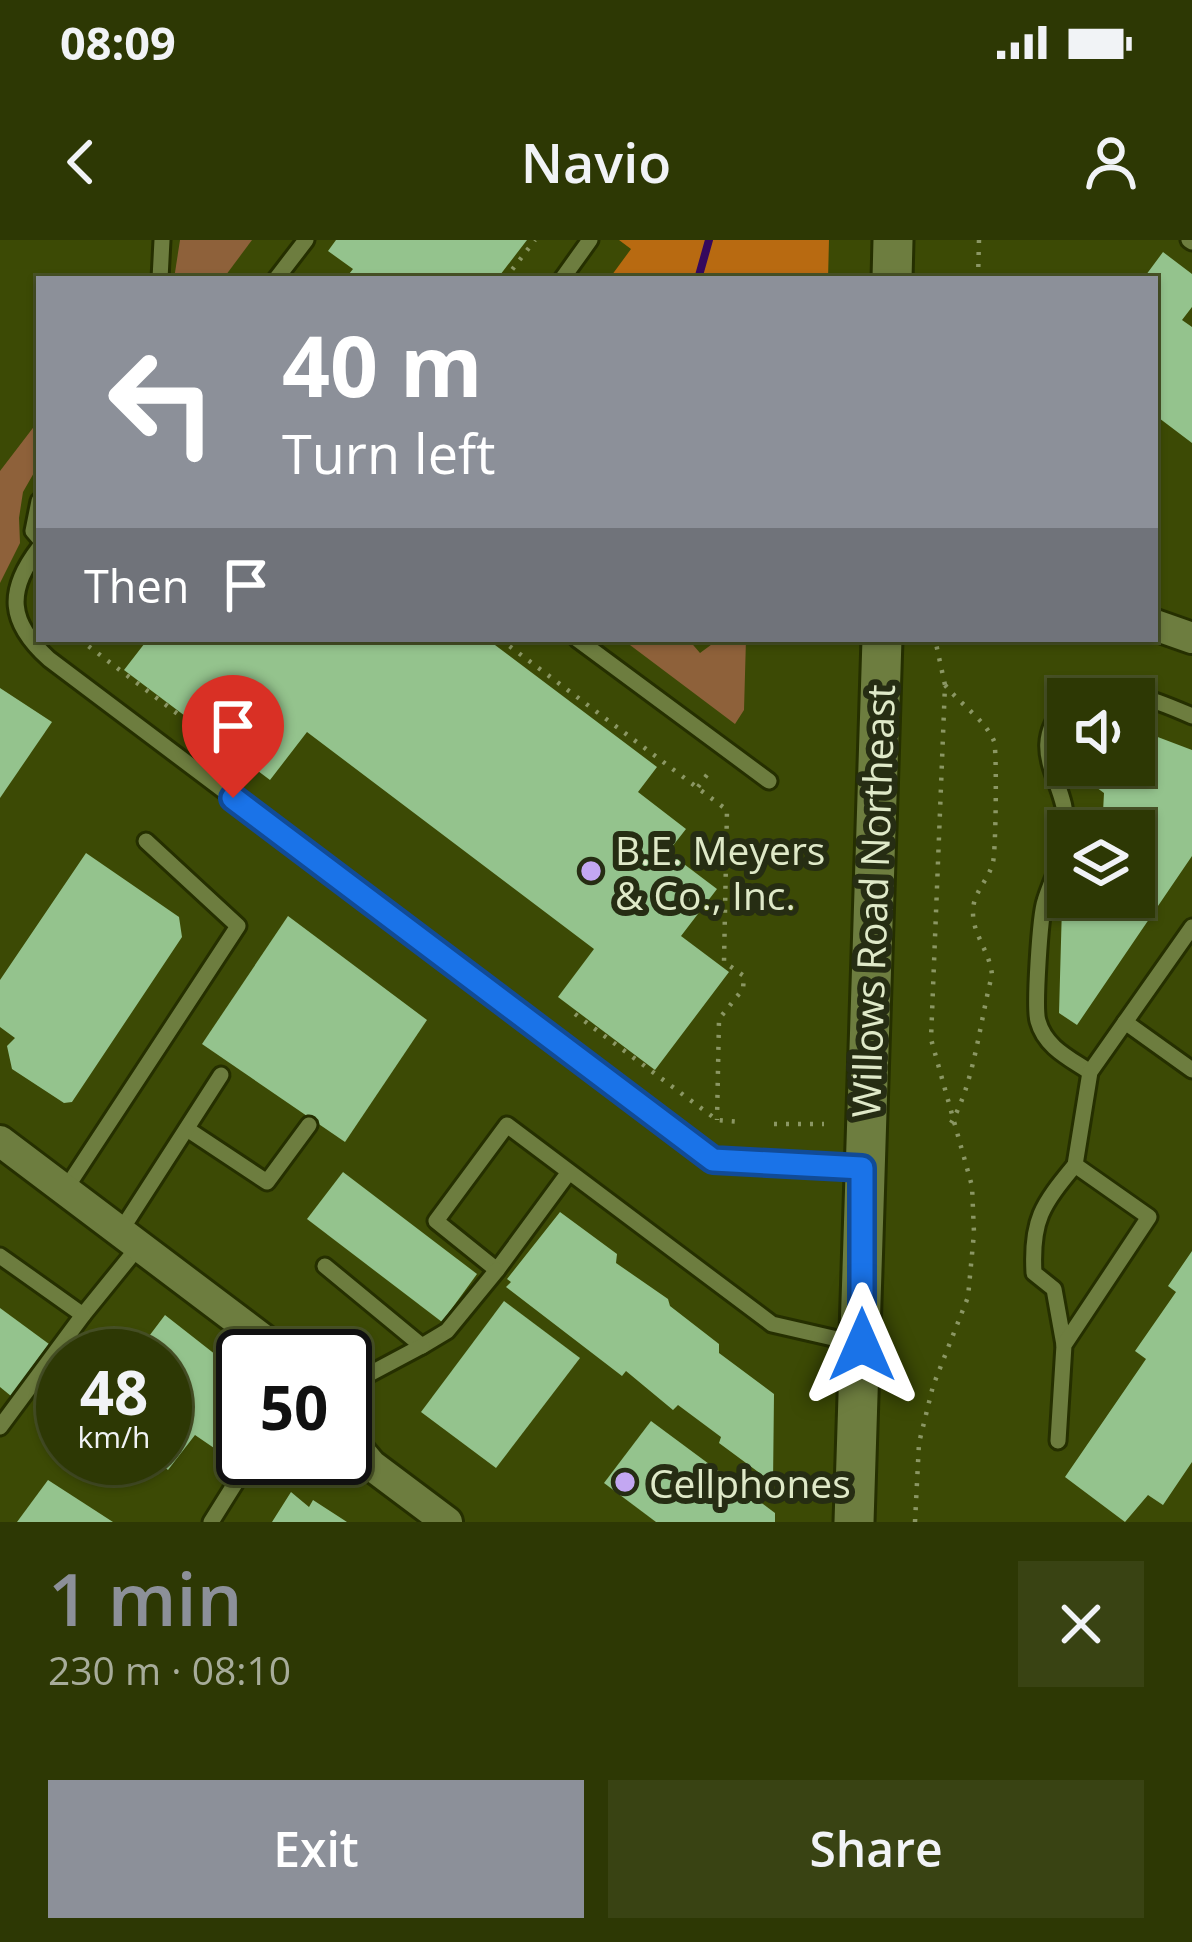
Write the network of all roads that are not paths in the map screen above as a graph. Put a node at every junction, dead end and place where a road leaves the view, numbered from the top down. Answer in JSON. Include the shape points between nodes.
{"nodes":[{"id":1,"x":162,"y":240,"type":"edge"},
{"id":2,"x":306,"y":240,"type":"edge"},
{"id":3,"x":590,"y":240,"type":"edge"},
{"id":4,"x":893,"y":240,"type":"edge"},
{"id":5,"x":160,"y":276,"type":"edge"},
{"id":6,"x":278,"y":276,"type":"edge"},
{"id":7,"x":564,"y":276,"type":"edge"},
{"id":8,"x":892,"y":276,"type":"edge"},
{"id":9,"x":36,"y":552,"type":"edge"},
{"id":10,"x":1158,"y":626,"type":"edge"},
{"id":11,"x":1192,"y":638,"type":"edge"},
{"id":12,"x":581,"y":642,"type":"edge"},
{"id":13,"x":882,"y":642,"type":"edge"},
{"id":14,"x":1155,"y":700,"type":"edge"},
{"id":15,"x":1192,"y":716,"type":"edge"},
{"id":16,"x":769,"y":781,"type":"dead end"},
{"id":17,"x":1054,"y":786,"type":"edge"},
{"id":18,"x":146,"y":841,"type":"dead end"},
{"id":19,"x":1192,"y":927,"type":"edge"},
{"id":20,"x":1125,"y":1022,"type":"junction"},
{"id":21,"x":1192,"y":1070,"type":"edge"},
{"id":22,"x":1090,"y":1072,"type":"junction"},
{"id":23,"x":221,"y":1075,"type":"dead end"},
{"id":24,"x":309,"y":1125,"type":"dead end"},
{"id":25,"x":187,"y":1129,"type":"junction"},
{"id":26,"x":0,"y":1141,"type":"edge"},
{"id":27,"x":1075,"y":1165,"type":"junction"},
{"id":28,"x":862,"y":1168,"type":"junction"},
{"id":29,"x":569,"y":1172,"type":"junction"},
{"id":30,"x":65,"y":1190,"type":"junction"},
{"id":31,"x":130,"y":1239,"type":"junction"},
{"id":32,"x":0,"y":1256,"type":"edge"},
{"id":33,"x":325,"y":1266,"type":"dead end"},
{"id":34,"x":497,"y":1270,"type":"junction"},
{"id":35,"x":83,"y":1315,"type":"junction"},
{"id":36,"x":249,"y":1329,"type":"edge"},
{"id":37,"x":862,"y":1345,"type":"junction"},
{"id":38,"x":1064,"y":1345,"type":"junction"},
{"id":39,"x":422,"y":1346,"type":"junction"},
{"id":40,"x":372,"y":1373,"type":"edge"},
{"id":41,"x":0,"y":1427,"type":"edge"},
{"id":42,"x":1058,"y":1442,"type":"dead end"},
{"id":43,"x":372,"y":1466,"type":"edge"},
{"id":44,"x":234,"y":1485,"type":"edge"},
{"id":45,"x":211,"y":1522,"type":"edge"},
{"id":46,"x":447,"y":1522,"type":"edge"},
{"id":47,"x":854,"y":1522,"type":"edge"}],
"edges":[{"from":1,"to":5,"type":"lane"},
{"from":2,"to":6,"type":"lane"},
{"from":3,"to":7,"type":"lane"},
{"from":4,"to":8,"type":"main road"},
{"from":9,"to":28,"type":"lane","via":[[15,600],[31,643],[713,1160]]},
{"from":10,"to":11,"type":"street"},
{"from":12,"to":16,"type":"lane"},
{"from":13,"to":28,"type":"main road","name":"Willows Road Northeast"},
{"from":14,"to":15,"type":"lane"},
{"from":17,"to":22,"type":"lane","via":[[1067,806],[1065,855],[1043,904],[1036,1019],[1051,1047]]},
{"from":18,"to":30,"type":"lane","via":[[238,926]]},
{"from":19,"to":20,"type":"lane"},
{"from":20,"to":21,"type":"lane"},
{"from":20,"to":22,"type":"lane"},
{"from":22,"to":27,"type":"lane"},
{"from":23,"to":25,"type":"lane"},
{"from":24,"to":25,"type":"lane","via":[[267,1182]]},
{"from":25,"to":31,"type":"lane"},
{"from":26,"to":30,"type":"street"},
{"from":27,"to":38,"type":"lane","via":[[1041,1206],[1032,1239],[1034,1273],[1054,1289]]},
{"from":27,"to":38,"type":"lane","via":[[1149,1217]]},
{"from":28,"to":37,"type":"main road","name":"Willows Road Northeast"},
{"from":29,"to":34,"type":"lane"},
{"from":29,"to":34,"type":"lane","via":[[506,1125],[436,1221]]},
{"from":29,"to":37,"type":"lane","via":[[772,1324]]},
{"from":30,"to":31,"type":"street"},
{"from":31,"to":35,"type":"lane"},
{"from":31,"to":36,"type":"street"},
{"from":32,"to":35,"type":"lane"},
{"from":33,"to":39,"type":"lane"},
{"from":34,"to":39,"type":"lane","via":[[447,1331]]},
{"from":35,"to":41,"type":"lane"},
{"from":37,"to":47,"type":"main road","name":"Willows Road Northeast"},
{"from":38,"to":42,"type":"lane"},
{"from":39,"to":40,"type":"lane"},
{"from":43,"to":46,"type":"street"},
{"from":44,"to":45,"type":"lane"}]}
